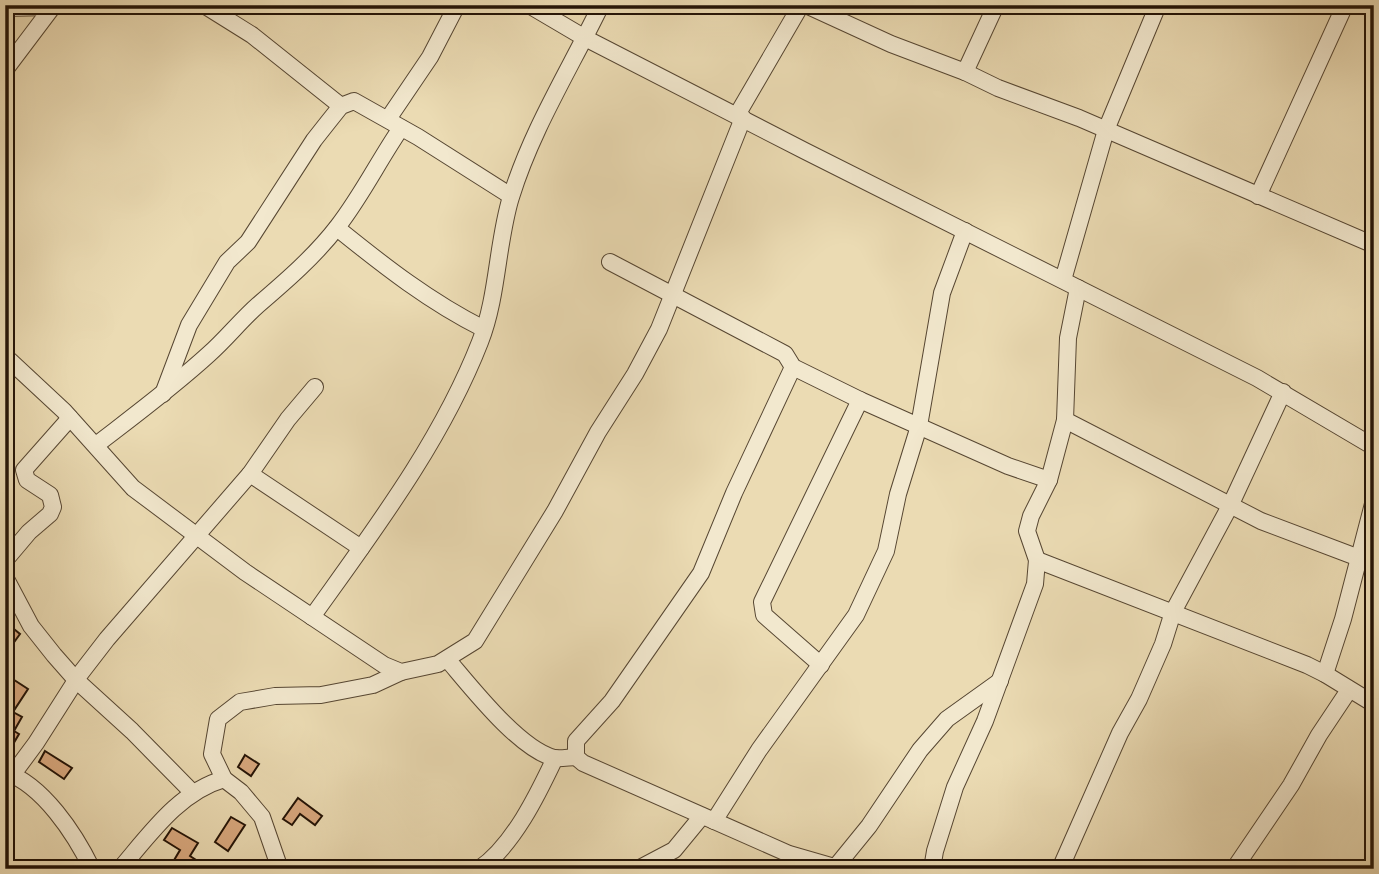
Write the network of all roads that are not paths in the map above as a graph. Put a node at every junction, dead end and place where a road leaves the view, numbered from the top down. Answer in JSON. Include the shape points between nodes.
{"nodes":[{"id":1,"x":204,"y":5,"type":"edge"},
{"id":2,"x":457,"y":5,"type":"edge"},
{"id":3,"x":529,"y":5,"type":"edge"},
{"id":4,"x":601,"y":5,"type":"edge"},
{"id":5,"x":803,"y":5,"type":"edge"},
{"id":6,"x":996,"y":5,"type":"edge"},
{"id":7,"x":1158,"y":5,"type":"edge"},
{"id":8,"x":1345,"y":5,"type":"edge"},
{"id":9,"x":53,"y":6,"type":"edge"},
{"id":10,"x":5,"y":8,"type":"edge"},
{"id":11,"x":585,"y":38,"type":"junction"},
{"id":12,"x":5,"y":71,"type":"edge"},
{"id":13,"x":965,"y":72,"type":"junction"},
{"id":14,"x":341,"y":106,"type":"junction"},
{"id":15,"x":740,"y":116,"type":"junction"},
{"id":16,"x":395,"y":124,"type":"junction"},
{"id":17,"x":1106,"y":130,"type":"junction"},
{"id":18,"x":511,"y":196,"type":"junction"},
{"id":19,"x":1258,"y":196,"type":"junction"},
{"id":20,"x":337,"y":228,"type":"junction"},
{"id":21,"x":965,"y":231,"type":"junction"},
{"id":22,"x":1374,"y":245,"type":"edge"},
{"id":23,"x":610,"y":262,"type":"dead end"},
{"id":24,"x":1070,"y":284,"type":"junction"},
{"id":25,"x":673,"y":295,"type":"junction"},
{"id":26,"x":484,"y":329,"type":"junction"},
{"id":27,"x":5,"y":356,"type":"edge"},
{"id":28,"x":793,"y":366,"type":"junction"},
{"id":29,"x":314,"y":387,"type":"dead end"},
{"id":30,"x":1283,"y":392,"type":"junction"},
{"id":31,"x":163,"y":394,"type":"junction"},
{"id":32,"x":860,"y":400,"type":"junction"},
{"id":33,"x":71,"y":418,"type":"junction"},
{"id":34,"x":1065,"y":420,"type":"junction"},
{"id":35,"x":919,"y":426,"type":"junction"},
{"id":36,"x":1373,"y":442,"type":"edge"},
{"id":37,"x":96,"y":445,"type":"junction"},
{"id":38,"x":250,"y":474,"type":"junction"},
{"id":39,"x":1049,"y":480,"type":"junction"},
{"id":40,"x":1374,"y":500,"type":"edge"},
{"id":41,"x":1231,"y":504,"type":"junction"},
{"id":42,"x":197,"y":536,"type":"junction"},
{"id":43,"x":361,"y":548,"type":"junction"},
{"id":44,"x":1359,"y":558,"type":"junction"},
{"id":45,"x":1037,"y":560,"type":"junction"},
{"id":46,"x":5,"y":563,"type":"edge"},
{"id":47,"x":5,"y":577,"type":"edge"},
{"id":48,"x":1173,"y":612,"type":"junction"},
{"id":49,"x":312,"y":617,"type":"junction"},
{"id":50,"x":447,"y":659,"type":"junction"},
{"id":51,"x":821,"y":665,"type":"junction"},
{"id":52,"x":401,"y":672,"type":"junction"},
{"id":53,"x":1325,"y":674,"type":"junction"},
{"id":54,"x":76,"y":680,"type":"junction"},
{"id":55,"x":1001,"y":680,"type":"junction"},
{"id":56,"x":1349,"y":690,"type":"junction"},
{"id":57,"x":1374,"y":704,"type":"edge"},
{"id":58,"x":576,"y":757,"type":"junction"},
{"id":59,"x":555,"y":758,"type":"junction"},
{"id":60,"x":9,"y":773,"type":"edge"},
{"id":61,"x":225,"y":779,"type":"junction"},
{"id":62,"x":193,"y":793,"type":"junction"},
{"id":63,"x":708,"y":818,"type":"junction"},
{"id":64,"x":487,"y":866,"type":"edge"},
{"id":65,"x":837,"y":868,"type":"edge"},
{"id":66,"x":92,"y":869,"type":"edge"},
{"id":67,"x":120,"y":869,"type":"edge"},
{"id":68,"x":280,"y":869,"type":"edge"},
{"id":69,"x":638,"y":869,"type":"edge"},
{"id":70,"x":932,"y":869,"type":"edge"},
{"id":71,"x":1060,"y":869,"type":"edge"},
{"id":72,"x":1234,"y":869,"type":"edge"}],
"edges":[{"from":1,"to":14,"type":"street","via":[[252,35]]},
{"from":2,"to":16,"type":"street"},
{"from":3,"to":11,"type":"street"},
{"from":4,"to":11,"type":"street"},
{"from":5,"to":13,"type":"street"},
{"from":5,"to":15,"type":"street"},
{"from":6,"to":13,"type":"street"},
{"from":7,"to":17,"type":"street"},
{"from":8,"to":19,"type":"street"},
{"from":9,"to":10,"type":"street"},
{"from":9,"to":12,"type":"street"},
{"from":11,"to":15,"type":"street"},
{"from":11,"to":18,"type":"street","via":[[529,146]]},
{"from":13,"to":17,"type":"street"},
{"from":14,"to":16,"type":"street","via":[[354,101]]},
{"from":14,"to":31,"type":"street","via":[[248,242],[227,262],[189,325]]},
{"from":15,"to":21,"type":"street"},
{"from":15,"to":25,"type":"street"},
{"from":16,"to":18,"type":"street"},
{"from":16,"to":20,"type":"street","via":[[369,183]]},
{"from":17,"to":19,"type":"street"},
{"from":17,"to":24,"type":"street"},
{"from":18,"to":26,"type":"street"},
{"from":19,"to":22,"type":"street"},
{"from":20,"to":26,"type":"street","via":[[416,290]]},
{"from":20,"to":31,"type":"street","via":[[281,288]]},
{"from":21,"to":24,"type":"street"},
{"from":21,"to":35,"type":"street","via":[[942,293]]},
{"from":23,"to":25,"type":"street"},
{"from":24,"to":30,"type":"street"},
{"from":24,"to":34,"type":"street"},
{"from":25,"to":28,"type":"street","via":[[785,354]]},
{"from":25,"to":50,"type":"street","via":[[635,374],[475,641]]},
{"from":26,"to":43,"type":"street","via":[[454,398],[393,504]]},
{"from":27,"to":33,"type":"street"},
{"from":28,"to":32,"type":"street"},
{"from":28,"to":58,"type":"street","via":[[701,573],[612,702],[576,741]]},
{"from":29,"to":38,"type":"street"},
{"from":30,"to":36,"type":"street"},
{"from":30,"to":41,"type":"street"},
{"from":31,"to":37,"type":"street"},
{"from":32,"to":35,"type":"street"},
{"from":32,"to":51,"type":"street","via":[[761,602],[764,615]]},
{"from":33,"to":37,"type":"street"},
{"from":33,"to":46,"type":"street","via":[[24,470],[27,480],[50,495],[53,507]]},
{"from":34,"to":39,"type":"street"},
{"from":34,"to":41,"type":"street"},
{"from":35,"to":39,"type":"street"},
{"from":35,"to":51,"type":"street","via":[[886,551],[856,615]]},
{"from":37,"to":42,"type":"street","via":[[133,488]]},
{"from":38,"to":42,"type":"street"},
{"from":38,"to":43,"type":"street"},
{"from":39,"to":45,"type":"street","via":[[1027,531]]},
{"from":40,"to":44,"type":"street"},
{"from":41,"to":44,"type":"street","via":[[1261,521]]},
{"from":41,"to":48,"type":"street"},
{"from":42,"to":49,"type":"street"},
{"from":42,"to":54,"type":"street"},
{"from":43,"to":49,"type":"street"},
{"from":44,"to":53,"type":"street"},
{"from":45,"to":48,"type":"street"},
{"from":45,"to":55,"type":"street","via":[[1035,584]]},
{"from":47,"to":54,"type":"street","via":[[31,626]]},
{"from":48,"to":53,"type":"street"},
{"from":48,"to":71,"type":"street","via":[[1163,644]]},
{"from":49,"to":52,"type":"street"},
{"from":50,"to":52,"type":"street"},
{"from":50,"to":59,"type":"street","via":[[485,704],[528,743]]},
{"from":51,"to":63,"type":"street"},
{"from":52,"to":61,"type":"street","via":[[373,685],[320,695],[240,702],[218,719],[212,754]]},
{"from":53,"to":56,"type":"street"},
{"from":54,"to":60,"type":"street"},
{"from":54,"to":62,"type":"street"},
{"from":55,"to":65,"type":"street","via":[[947,719]]},
{"from":55,"to":70,"type":"street","via":[[955,787]]},
{"from":56,"to":57,"type":"street"},
{"from":56,"to":72,"type":"street"},
{"from":58,"to":59,"type":"street"},
{"from":58,"to":63,"type":"street"},
{"from":59,"to":64,"type":"street","via":[[531,808]]},
{"from":60,"to":66,"type":"street","via":[[40,795],[64,822]]},
{"from":61,"to":62,"type":"street"},
{"from":61,"to":68,"type":"street","via":[[262,817]]},
{"from":62,"to":67,"type":"street","via":[[160,822]]},
{"from":63,"to":65,"type":"street","via":[[789,854]]},
{"from":63,"to":69,"type":"street","via":[[674,850]]}]}
